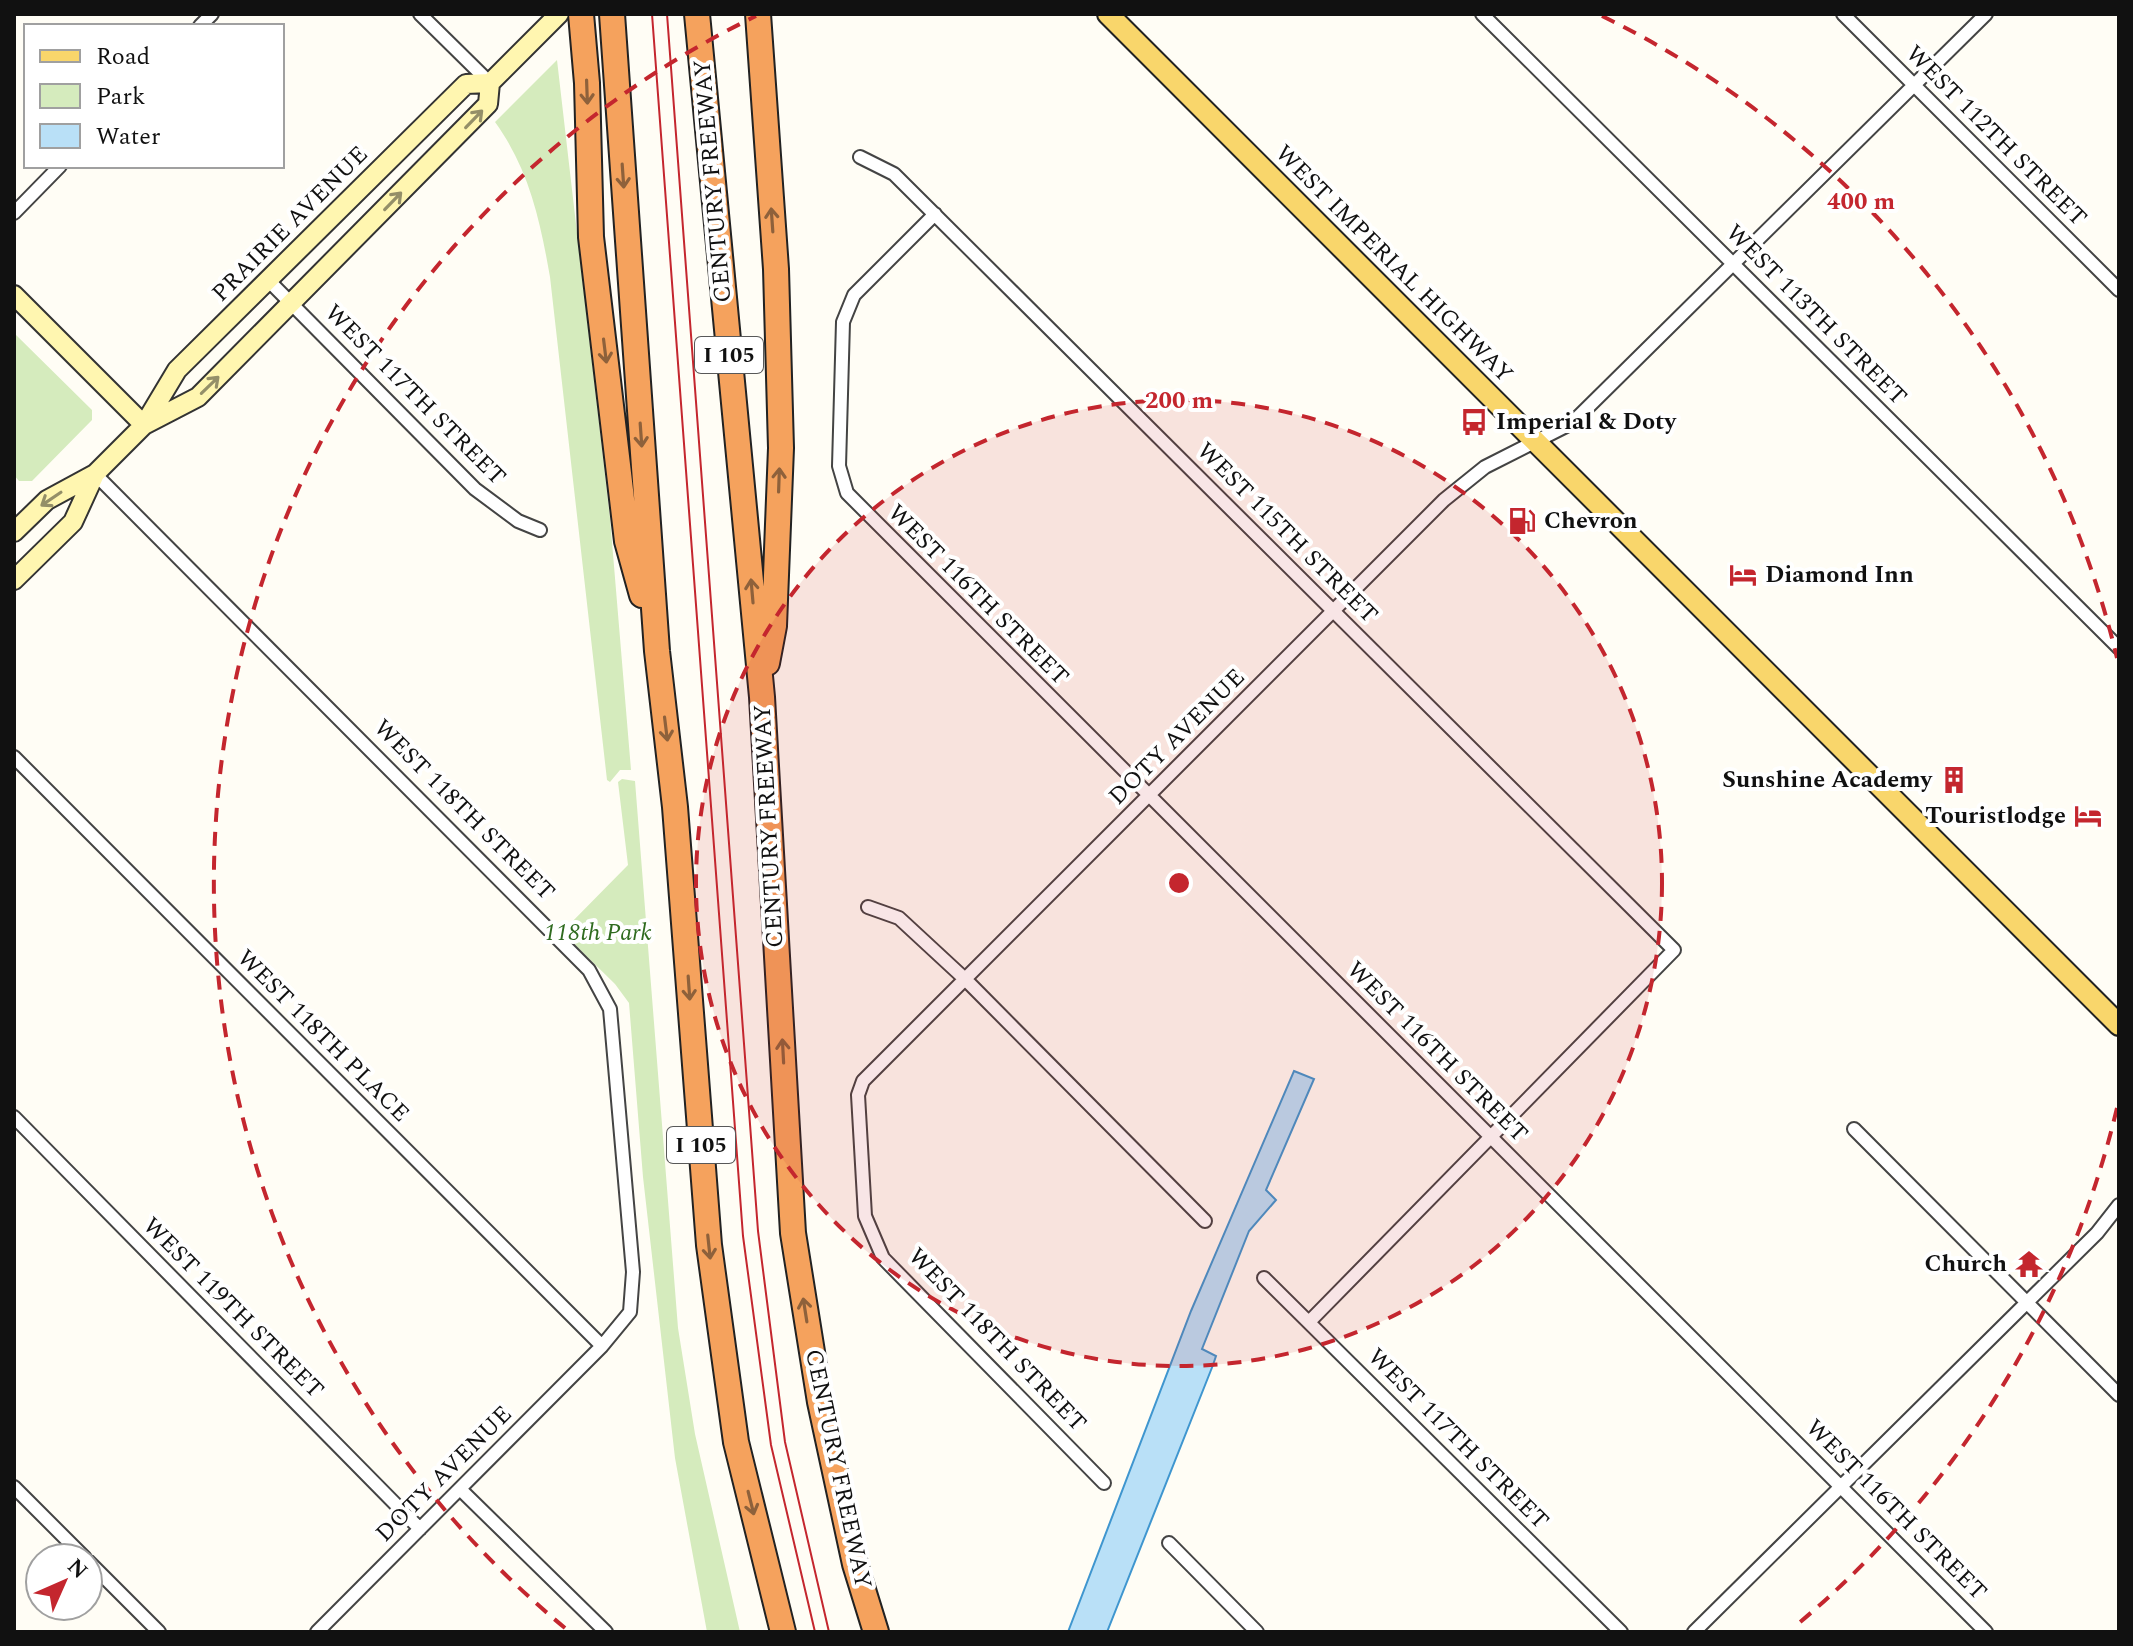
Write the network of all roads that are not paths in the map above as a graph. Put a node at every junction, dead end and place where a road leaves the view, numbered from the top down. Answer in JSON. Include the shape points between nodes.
{"nodes":[{"id":1,"x":420,"y":14,"type":"edge"},
{"id":2,"x":559,"y":14,"type":"edge"},
{"id":3,"x":581,"y":14,"type":"edge"},
{"id":4,"x":612,"y":14,"type":"edge"},
{"id":5,"x":697,"y":14,"type":"edge"},
{"id":6,"x":756,"y":14,"type":"edge"},
{"id":7,"x":1108,"y":14,"type":"edge"},
{"id":8,"x":1482,"y":14,"type":"edge"},
{"id":9,"x":1843,"y":14,"type":"edge"},
{"id":10,"x":1986,"y":14,"type":"edge"},
{"id":11,"x":490,"y":83,"type":"junction"},
{"id":12,"x":1914,"y":85,"type":"junction"},
{"id":13,"x":860,"y":157,"type":"dead end"},
{"id":14,"x":58,"y":168,"type":"edge"},
{"id":15,"x":14,"y":213,"type":"edge"},
{"id":16,"x":935,"y":214,"type":"junction"},
{"id":17,"x":1733,"y":264,"type":"junction"},
{"id":18,"x":268,"y":280,"type":"junction"},
{"id":19,"x":2119,"y":290,"type":"edge"},
{"id":20,"x":14,"y":295,"type":"edge"},
{"id":21,"x":292,"y":304,"type":"junction"},
{"id":22,"x":144,"y":425,"type":"junction"},
{"id":23,"x":1534,"y":440,"type":"junction"},
{"id":24,"x":95,"y":474,"type":"junction"},
{"id":25,"x":540,"y":530,"type":"dead end"},
{"id":26,"x":14,"y":532,"type":"edge"},
{"id":27,"x":14,"y":580,"type":"edge"},
{"id":28,"x":1334,"y":610,"type":"junction"},
{"id":29,"x":2119,"y":648,"type":"edge"},
{"id":30,"x":657,"y":651,"type":"junction"},
{"id":31,"x":762,"y":697,"type":"junction"},
{"id":32,"x":14,"y":757,"type":"edge"},
{"id":33,"x":1148,"y":797,"type":"junction"},
{"id":34,"x":868,"y":907,"type":"dead end"},
{"id":35,"x":966,"y":980,"type":"junction"},
{"id":36,"x":2119,"y":1025,"type":"edge"},
{"id":37,"x":863,"y":1081,"type":"joint"},
{"id":38,"x":14,"y":1117,"type":"edge"},
{"id":39,"x":1854,"y":1129,"type":"dead end"},
{"id":40,"x":1491,"y":1137,"type":"junction"},
{"id":41,"x":2119,"y":1205,"type":"edge"},
{"id":42,"x":1205,"y":1221,"type":"dead end"},
{"id":43,"x":1264,"y":1278,"type":"dead end"},
{"id":44,"x":2025,"y":1301,"type":"junction"},
{"id":45,"x":1309,"y":1322,"type":"junction"},
{"id":46,"x":602,"y":1346,"type":"junction"},
{"id":47,"x":2119,"y":1395,"type":"edge"},
{"id":48,"x":1104,"y":1483,"type":"dead end"},
{"id":49,"x":1841,"y":1486,"type":"junction"},
{"id":50,"x":14,"y":1487,"type":"edge"},
{"id":51,"x":460,"y":1489,"type":"junction"},
{"id":52,"x":420,"y":1529,"type":"junction"},
{"id":53,"x":68,"y":1542,"type":"edge"},
{"id":54,"x":1169,"y":1543,"type":"dead end"},
{"id":55,"x":104,"y":1578,"type":"edge"},
{"id":56,"x":321,"y":1631,"type":"edge"},
{"id":57,"x":159,"y":1632,"type":"edge"},
{"id":58,"x":606,"y":1632,"type":"edge"},
{"id":59,"x":783,"y":1632,"type":"edge"},
{"id":60,"x":876,"y":1632,"type":"edge"},
{"id":61,"x":1257,"y":1632,"type":"edge"},
{"id":62,"x":1621,"y":1632,"type":"edge"},
{"id":63,"x":1694,"y":1632,"type":"edge"},
{"id":64,"x":1986,"y":1632,"type":"edge"}],
"edges":[{"from":1,"to":11,"type":"street"},
{"from":2,"to":11,"type":"main road","name":"PRAIRIE AVENUE"},
{"from":3,"to":30,"type":"highway","one_way":true,"via":[[593,252],[627,541]]},
{"from":4,"to":30,"type":"highway","number":"I 105","one_way":true},
{"from":31,"to":5,"type":"highway","name":"CENTURY FREEWAY","number":"I 105","one_way":true},
{"from":31,"to":6,"type":"highway","one_way":true,"via":[[774,626],[781,448],[776,269]]},
{"from":7,"to":23,"type":"main road","name":"WEST IMPERIAL HIGHWAY"},
{"from":8,"to":17,"type":"street","name":"WEST 113TH STREET"},
{"from":9,"to":12,"type":"street","name":"WEST 112TH STREET"},
{"from":10,"to":12,"type":"street","name":"DOTY AVENUE"},
{"from":11,"to":18,"type":"main road","name":"PRAIRIE AVENUE","via":[[466,84]]},
{"from":21,"to":11,"type":"main road","name":"PRAIRIE AVENUE","one_way":true,"via":[[488,104]]},
{"from":12,"to":17,"type":"street","name":"DOTY AVENUE"},
{"from":12,"to":19,"type":"street","name":"WEST 112TH STREET"},
{"from":13,"to":16,"type":"street","name":"WEST 115TH STREET","via":[[894,174]]},
{"from":14,"to":15,"type":"street"},
{"from":16,"to":28,"type":"street","name":"WEST 115TH STREET"},
{"from":16,"to":33,"type":"street","name":"WEST 116TH STREET","via":[[847,308],[839,466],[847,493]]},
{"from":17,"to":23,"type":"street","name":"DOTY AVENUE","via":[[1572,423]]},
{"from":17,"to":29,"type":"street","name":"WEST 113TH STREET"},
{"from":18,"to":21,"type":"street","name":"WEST 117TH STREET"},
{"from":18,"to":22,"type":"main road","name":"PRAIRIE AVENUE","via":[[177,370]]},
{"from":20,"to":22,"type":"main road"},
{"from":22,"to":21,"type":"main road","name":"PRAIRIE AVENUE","one_way":true,"via":[[198,397]]},
{"from":21,"to":25,"type":"street","name":"WEST 117TH STREET","via":[[475,489],[518,521]]},
{"from":22,"to":24,"type":"main road","name":"PRAIRIE AVENUE"},
{"from":23,"to":28,"type":"street","name":"DOTY AVENUE","via":[[1485,467],[1444,500]]},
{"from":23,"to":36,"type":"main road","name":"WEST IMPERIAL HIGHWAY"},
{"from":24,"to":26,"type":"main road","name":"PRAIRIE AVENUE","one_way":true,"via":[[47,500]]},
{"from":24,"to":27,"type":"main road","name":"PRAIRIE AVENUE","via":[[73,522]]},
{"from":24,"to":46,"type":"street","name":"WEST 118TH STREET","via":[[602,988],[610,1009],[633,1272],[630,1312]]},
{"from":28,"to":33,"type":"street","name":"DOTY AVENUE"},
{"from":28,"to":40,"type":"street","name":"WEST 115TH STREET","via":[[1674,950]]},
{"from":30,"to":59,"type":"highway","number":"I 105","one_way":true,"via":[[675,807],[709,1245],[736,1442]]},
{"from":60,"to":31,"type":"highway","name":"CENTURY FREEWAY","number":"I 105","one_way":true,"via":[[855,1564],[820,1402],[793,1233]]},
{"from":32,"to":46,"type":"street","name":"WEST 118TH PLACE"},
{"from":33,"to":35,"type":"street","name":"DOTY AVENUE"},
{"from":33,"to":40,"type":"street","name":"WEST 116TH STREET"},
{"from":34,"to":35,"type":"street","via":[[899,918]]},
{"from":35,"to":37,"type":"street","name":"DOTY AVENUE"},
{"from":35,"to":42,"type":"street"},
{"from":37,"to":48,"type":"street","name":"WEST 118TH STREET","via":[[858,1095],[865,1216],[883,1258]]},
{"from":38,"to":52,"type":"street","name":"WEST 119TH STREET"},
{"from":39,"to":44,"type":"street"},
{"from":40,"to":45,"type":"street"},
{"from":40,"to":49,"type":"street","name":"WEST 116TH STREET"},
{"from":41,"to":44,"type":"street"},
{"from":43,"to":45,"type":"street","name":"WEST 117TH STREET"},
{"from":44,"to":47,"type":"street"},
{"from":44,"to":49,"type":"street"},
{"from":45,"to":62,"type":"street","name":"WEST 117TH STREET"},
{"from":46,"to":51,"type":"street","name":"DOTY AVENUE"},
{"from":49,"to":63,"type":"street"},
{"from":49,"to":64,"type":"street","name":"WEST 116TH STREET"},
{"from":50,"to":53,"type":"street"},
{"from":51,"to":52,"type":"street","name":"DOTY AVENUE"},
{"from":51,"to":58,"type":"street"},
{"from":52,"to":56,"type":"street","name":"DOTY AVENUE"},
{"from":54,"to":61,"type":"street"},
{"from":55,"to":57,"type":"street"}]}
